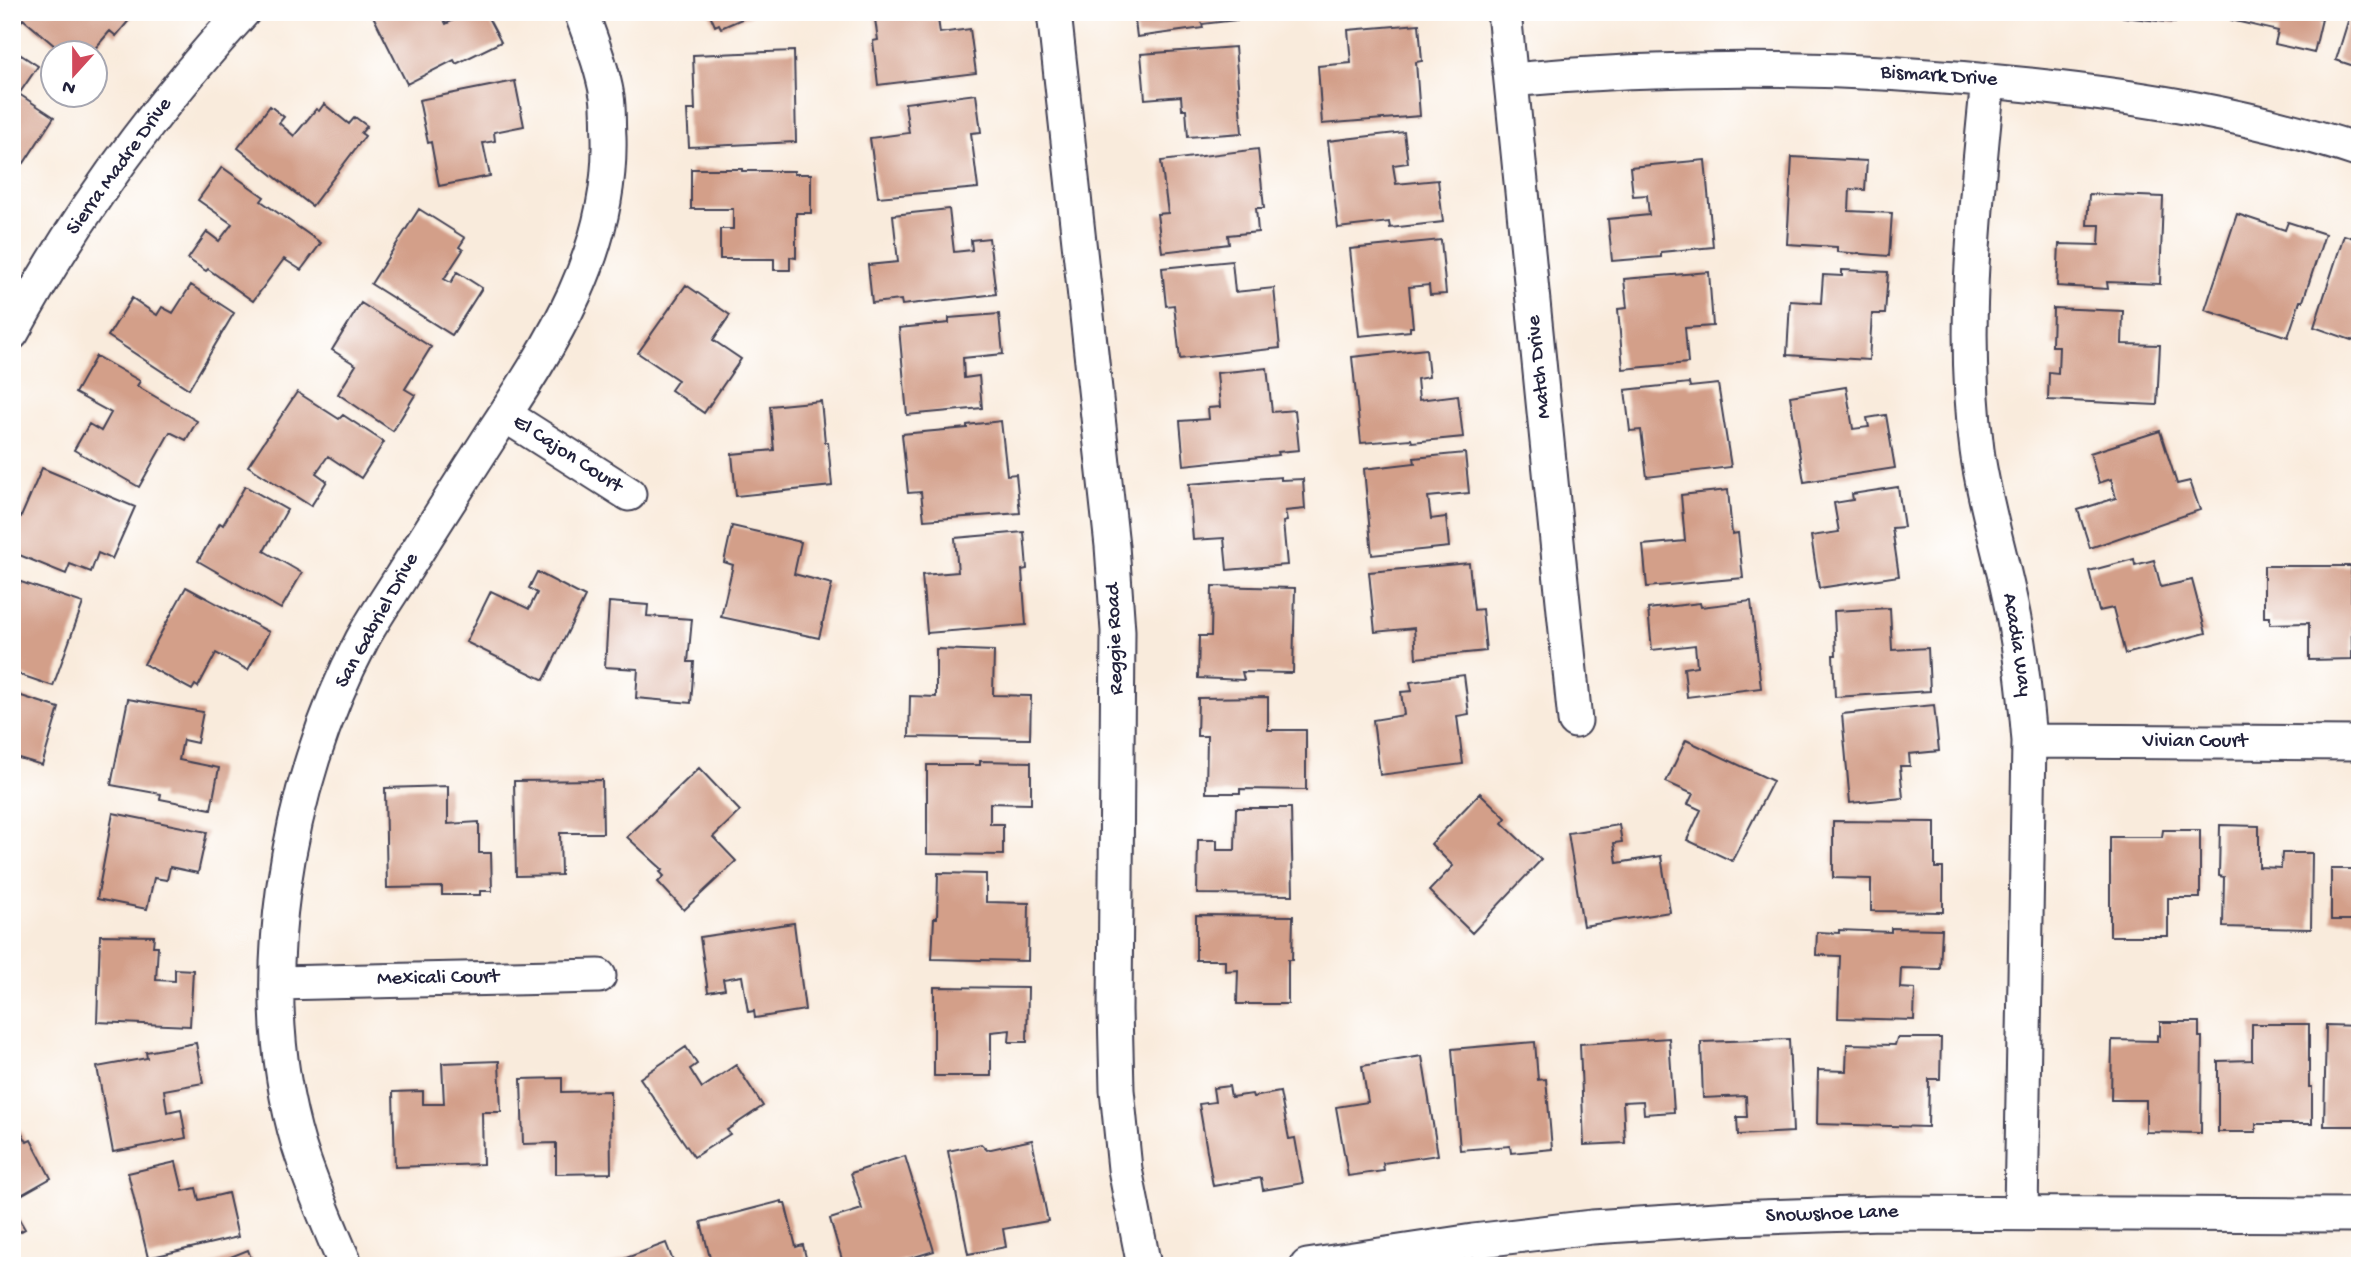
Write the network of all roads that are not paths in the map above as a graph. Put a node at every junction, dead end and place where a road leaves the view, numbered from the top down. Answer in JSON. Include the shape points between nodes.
{"nodes":[{"id":1,"x":243,"y":12,"type":"edge"},
{"id":2,"x":581,"y":12,"type":"edge"},
{"id":3,"x":1054,"y":12,"type":"edge"},
{"id":4,"x":1504,"y":12,"type":"edge"},
{"id":5,"x":1511,"y":80,"type":"junction"},
{"id":6,"x":1988,"y":80,"type":"junction"},
{"id":7,"x":2360,"y":151,"type":"edge"},
{"id":8,"x":12,"y":333,"type":"edge"},
{"id":9,"x":505,"y":415,"type":"junction"},
{"id":10,"x":629,"y":494,"type":"dead end"},
{"id":11,"x":1575,"y":722,"type":"dead end"},
{"id":12,"x":2029,"y":741,"type":"junction"},
{"id":13,"x":2360,"y":743,"type":"edge"},
{"id":14,"x":599,"y":976,"type":"dead end"},
{"id":15,"x":277,"y":983,"type":"junction"},
{"id":16,"x":2021,"y":1213,"type":"junction"},
{"id":17,"x":2360,"y":1214,"type":"edge"},
{"id":18,"x":346,"y":1266,"type":"edge"},
{"id":19,"x":1144,"y":1266,"type":"edge"},
{"id":20,"x":1307,"y":1266,"type":"edge"}],
"edges":[{"from":1,"to":8,"type":"street","name":"Sierra Madre Drive","via":[[114,172],[62,247]]},
{"from":2,"to":9,"type":"street","name":"San Gabriel Drive","via":[[607,98],[609,153],[604,205],[590,260],[564,317]]},
{"from":3,"to":19,"type":"street","name":"Reggie Road","via":[[1112,546],[1118,631],[1117,1090],[1125,1169]]},
{"from":4,"to":5,"type":"street","name":"Match Drive"},
{"from":5,"to":6,"type":"street","name":"Bismark Drive","via":[[1745,70]]},
{"from":5,"to":11,"type":"street","name":"Match Drive"},
{"from":6,"to":7,"type":"street","name":"Bismark Drive","via":[[2179,104]]},
{"from":6,"to":12,"type":"street","name":"Acadia Way","via":[[1970,285],[1972,379],[1978,451],[2023,670]]},
{"from":9,"to":10,"type":"street","name":"El Cajon Court"},
{"from":9,"to":15,"type":"street","name":"San Gabriel Drive","via":[[363,639],[336,695],[289,846]]},
{"from":12,"to":13,"type":"street","name":"Vivian Court"},
{"from":12,"to":16,"type":"street","name":"Acadia Way"},
{"from":14,"to":15,"type":"street","name":"Mexicali Court"},
{"from":15,"to":18,"type":"street","name":"San Gabriel Drive","via":[[283,1072],[299,1144]]},
{"from":16,"to":17,"type":"street","name":"Snowshoe Lane"},
{"from":16,"to":20,"type":"street","name":"Snowshoe Lane","via":[[1881,1213],[1592,1227]]}]}
